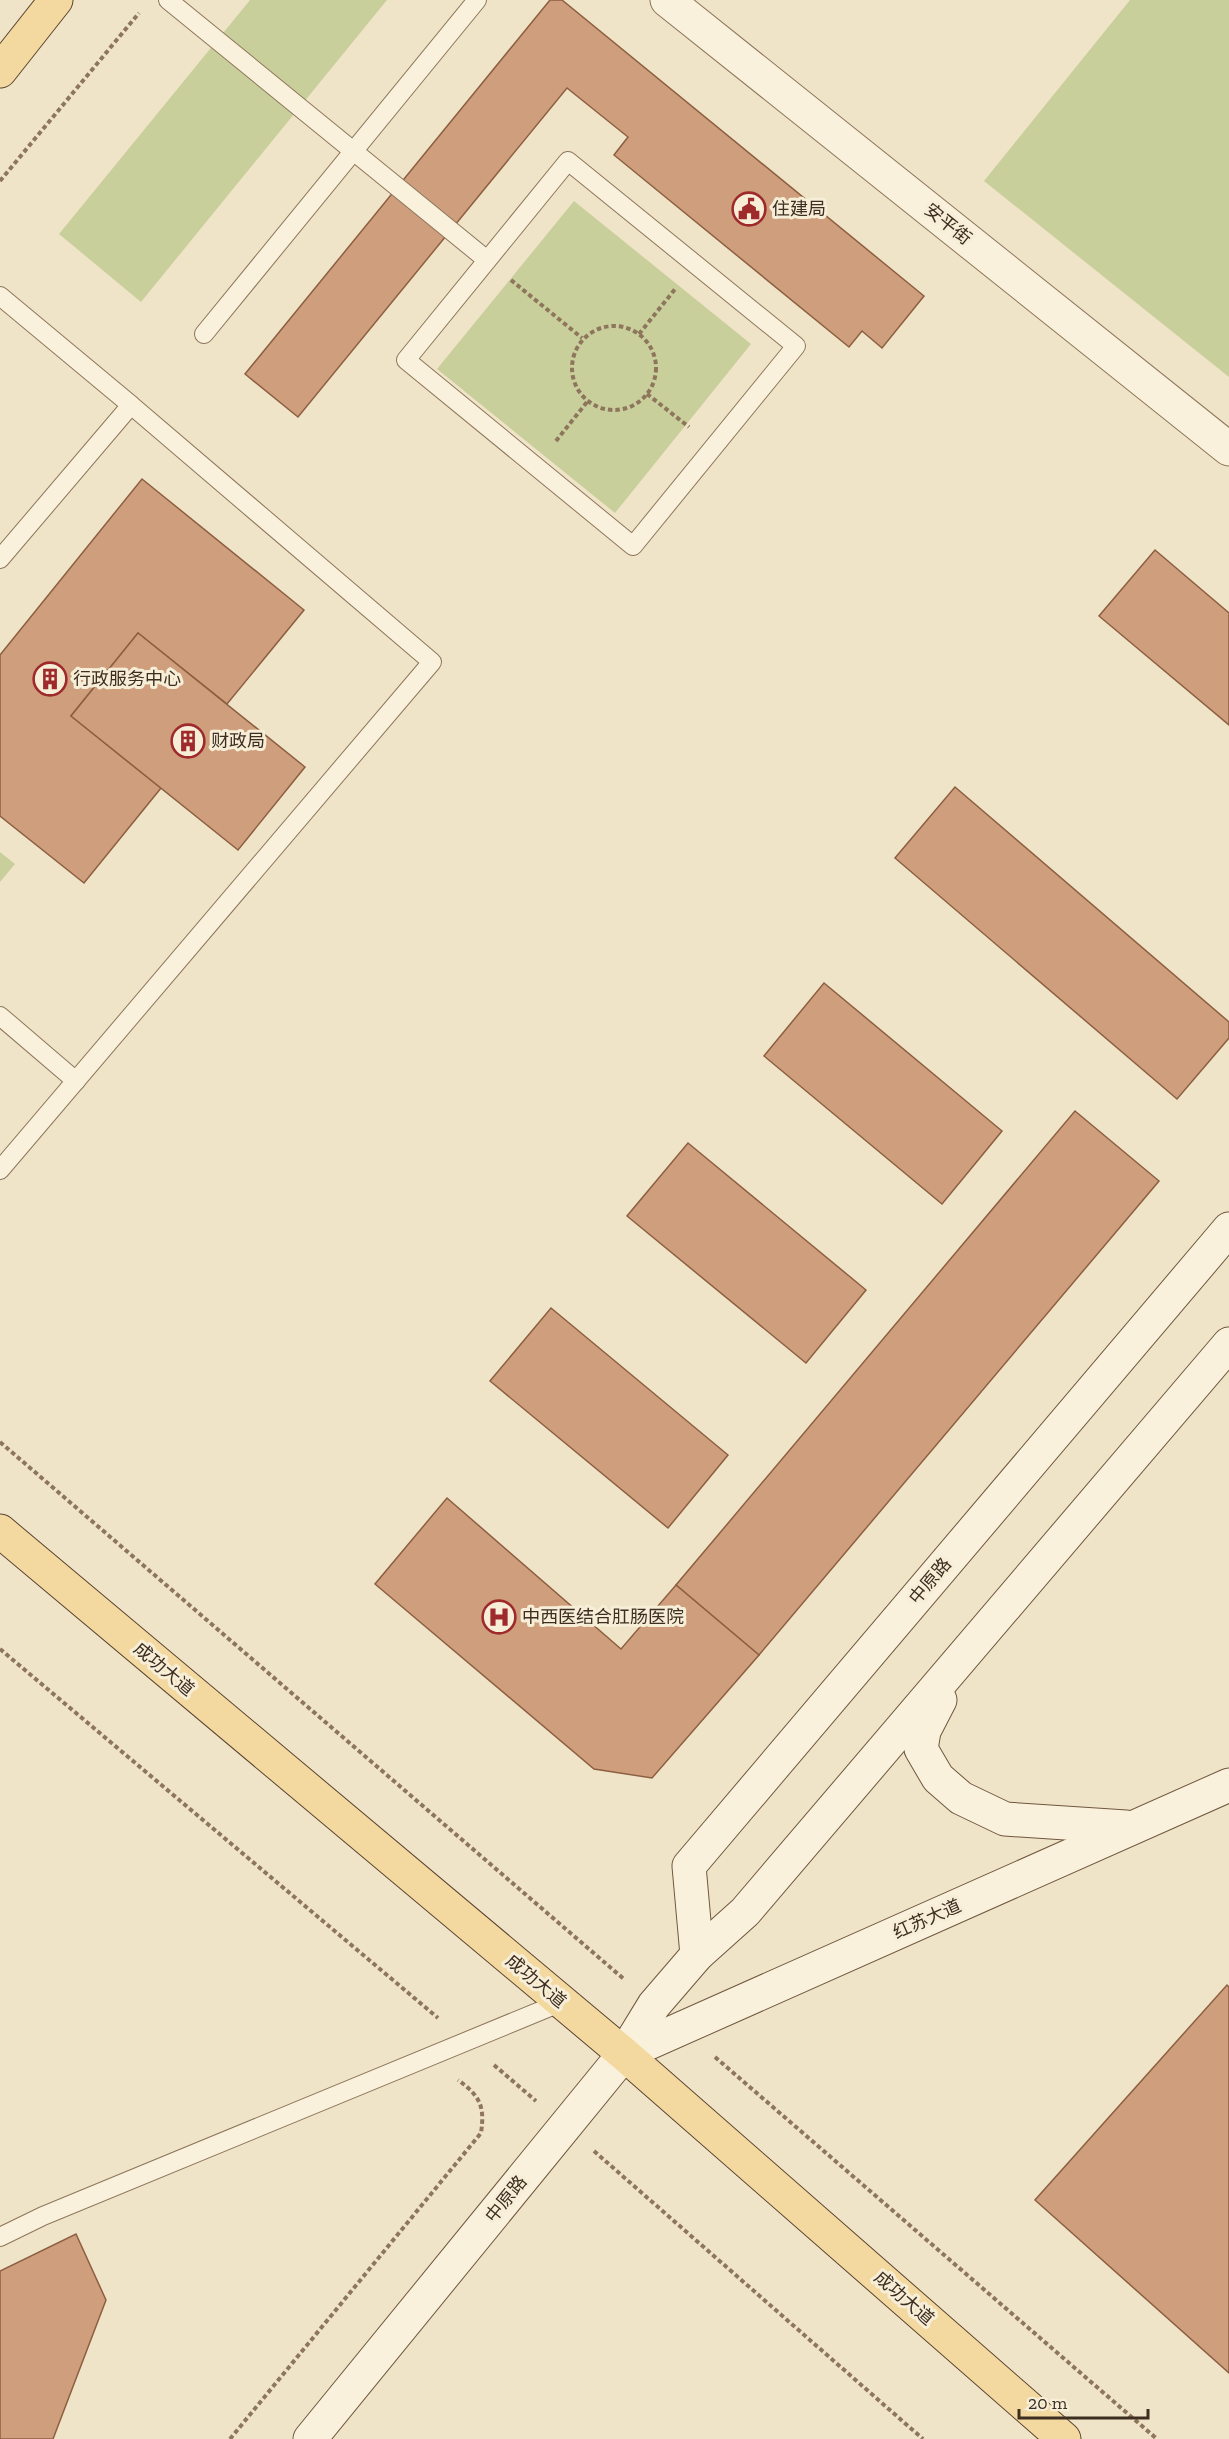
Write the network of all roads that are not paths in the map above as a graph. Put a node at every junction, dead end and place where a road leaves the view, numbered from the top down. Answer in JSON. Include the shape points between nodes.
{"nodes":[{"id":1,"x":56,"y":0,"type":"edge"},
{"id":2,"x":168,"y":0,"type":"edge"},
{"id":3,"x":477,"y":0,"type":"edge"},
{"id":4,"x":667,"y":0,"type":"edge"},
{"id":5,"x":0,"y":71,"type":"edge"},
{"id":6,"x":353,"y":151,"type":"junction"},
{"id":7,"x":487,"y":260,"type":"junction"},
{"id":8,"x":0,"y":296,"type":"edge"},
{"id":9,"x":204,"y":334,"type":"dead end"},
{"id":10,"x":130,"y":405,"type":"junction"},
{"id":11,"x":1229,"y":448,"type":"edge"},
{"id":12,"x":0,"y":559,"type":"edge"},
{"id":13,"x":0,"y":1016,"type":"edge"},
{"id":14,"x":76,"y":1081,"type":"junction"},
{"id":15,"x":0,"y":1170,"type":"edge"},
{"id":16,"x":1229,"y":1229,"type":"edge"},
{"id":17,"x":1229,"y":1344,"type":"edge"},
{"id":18,"x":0,"y":1531,"type":"edge"},
{"id":19,"x":957,"y":1665,"type":"junction"},
{"id":20,"x":1229,"y":1785,"type":"edge"},
{"id":21,"x":1133,"y":1827,"type":"junction"},
{"id":22,"x":697,"y":1955,"type":"junction"},
{"id":23,"x":562,"y":2002,"type":"junction"},
{"id":24,"x":624,"y":2054,"type":"junction"},
{"id":25,"x":0,"y":2237,"type":"edge"},
{"id":26,"x":309,"y":2439,"type":"edge"},
{"id":27,"x":1064,"y":2439,"type":"edge"}],
"edges":[{"from":1,"to":5,"type":"main road"},
{"from":2,"to":6,"type":"lane"},
{"from":3,"to":6,"type":"lane"},
{"from":4,"to":11,"type":"main road","name":"安平街"},
{"from":6,"to":7,"type":"lane"},
{"from":6,"to":9,"type":"lane"},
{"from":7,"to":7,"type":"lane","via":[[568,160],[796,346],[633,546],[406,360]]},
{"from":8,"to":10,"type":"lane"},
{"from":10,"to":12,"type":"lane"},
{"from":10,"to":14,"type":"lane","via":[[432,662]]},
{"from":13,"to":14,"type":"lane"},
{"from":14,"to":15,"type":"lane"},
{"from":16,"to":22,"type":"main road","name":"中原路","via":[[689,1866]]},
{"from":17,"to":19,"type":"main road","name":"中原路"},
{"from":18,"to":23,"type":"main road","name":"成功大道"},
{"from":19,"to":21,"type":"main road","via":[[924,1731],[921,1749],[938,1778],[961,1798],[1005,1819]]},
{"from":19,"to":22,"type":"main road","name":"中原路","via":[[745,1912]]},
{"from":20,"to":21,"type":"main road","name":"红苏大道"},
{"from":21,"to":24,"type":"main road","name":"红苏大道"},
{"from":22,"to":24,"type":"main road","name":"中原路","via":[[654,2005]]},
{"from":23,"to":24,"type":"main road","name":"成功大道"},
{"from":23,"to":25,"type":"lane"},
{"from":24,"to":26,"type":"main road","name":"中原路"},
{"from":24,"to":27,"type":"main road","name":"成功大道"}]}
